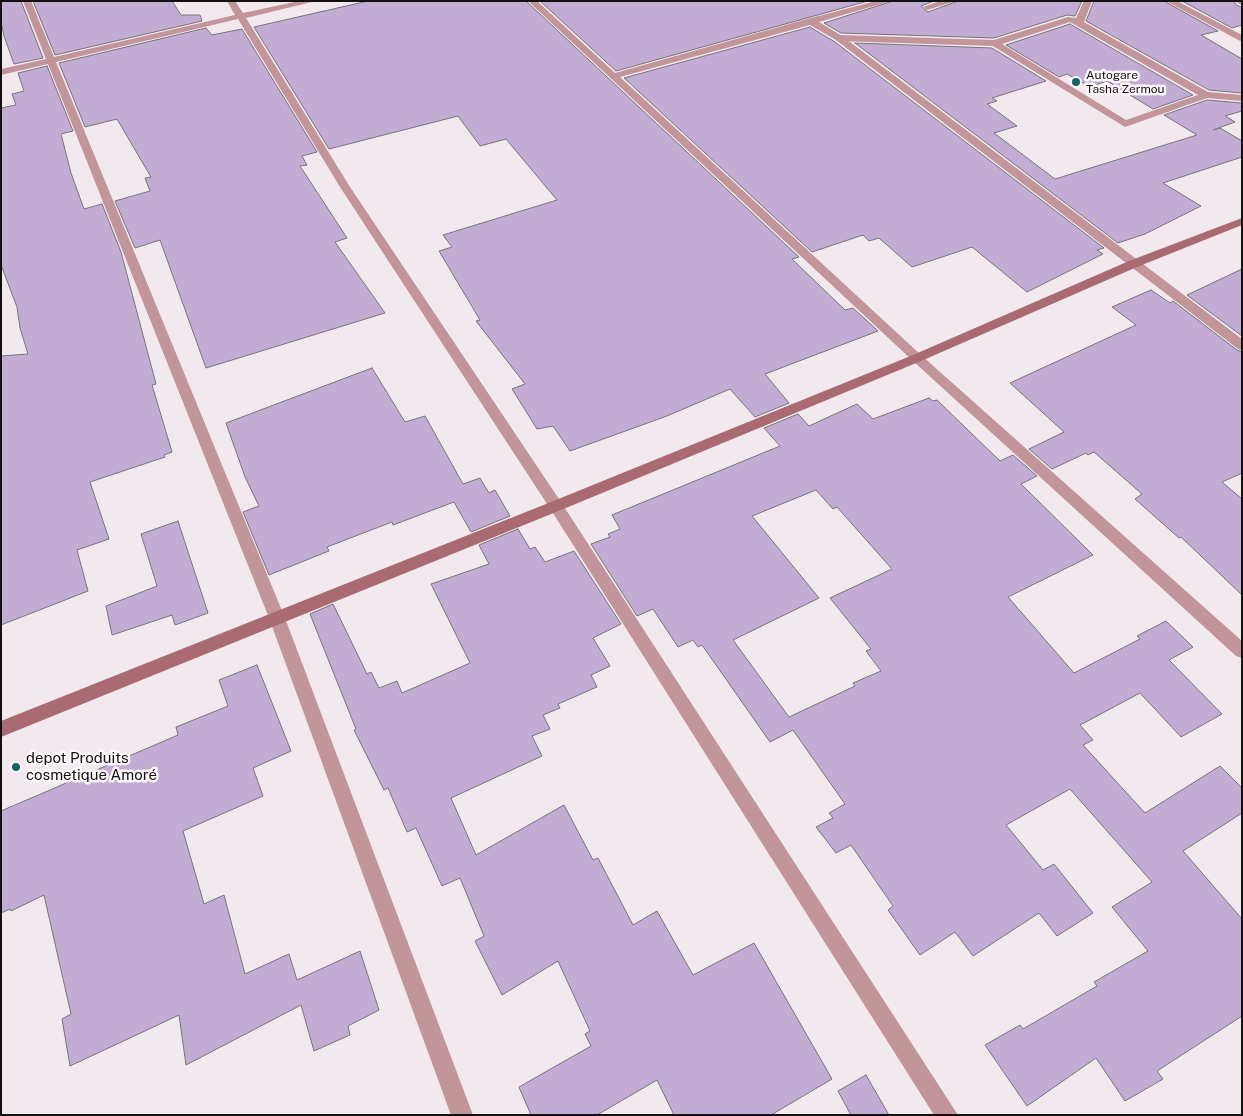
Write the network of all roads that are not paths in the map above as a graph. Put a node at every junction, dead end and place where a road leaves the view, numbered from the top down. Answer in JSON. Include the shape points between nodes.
{"nodes":[{"id":1,"x":27,"y":1,"type":"edge"},
{"id":2,"x":231,"y":1,"type":"edge"},
{"id":3,"x":312,"y":1,"type":"edge"},
{"id":4,"x":532,"y":1,"type":"edge"},
{"id":5,"x":887,"y":1,"type":"edge"},
{"id":6,"x":952,"y":1,"type":"edge"},
{"id":7,"x":1088,"y":1,"type":"edge"},
{"id":8,"x":1170,"y":1,"type":"edge"},
{"id":9,"x":927,"y":7,"type":"dead end"},
{"id":10,"x":241,"y":16,"type":"junction"},
{"id":11,"x":810,"y":21,"type":"junction"},
{"id":12,"x":1079,"y":23,"type":"junction"},
{"id":13,"x":839,"y":38,"type":"junction"},
{"id":14,"x":1242,"y":39,"type":"edge"},
{"id":15,"x":995,"y":43,"type":"junction"},
{"id":16,"x":52,"y":60,"type":"junction"},
{"id":17,"x":1,"y":72,"type":"edge"},
{"id":18,"x":613,"y":76,"type":"junction"},
{"id":19,"x":1206,"y":95,"type":"junction"},
{"id":20,"x":1242,"y":98,"type":"edge"},
{"id":21,"x":1242,"y":221,"type":"edge"},
{"id":22,"x":1133,"y":264,"type":"junction"},
{"id":23,"x":1242,"y":346,"type":"edge"},
{"id":24,"x":918,"y":358,"type":"junction"},
{"id":25,"x":556,"y":506,"type":"junction"},
{"id":26,"x":277,"y":618,"type":"junction"},
{"id":27,"x":1242,"y":651,"type":"edge"},
{"id":28,"x":1,"y":729,"type":"edge"},
{"id":29,"x":462,"y":1115,"type":"edge"},
{"id":30,"x":947,"y":1115,"type":"edge"}],
"edges":[{"from":1,"to":16,"type":"street"},
{"from":2,"to":10,"type":"street"},
{"from":3,"to":10,"type":"street"},
{"from":4,"to":18,"type":"street"},
{"from":5,"to":11,"type":"street"},
{"from":6,"to":9,"type":"street"},
{"from":7,"to":12,"type":"street"},
{"from":8,"to":14,"type":"street"},
{"from":10,"to":16,"type":"street"},
{"from":10,"to":25,"type":"street","via":[[345,187]]},
{"from":11,"to":13,"type":"street"},
{"from":11,"to":18,"type":"street"},
{"from":12,"to":15,"type":"street","via":[[1071,19]]},
{"from":12,"to":19,"type":"street"},
{"from":13,"to":15,"type":"street"},
{"from":13,"to":22,"type":"street"},
{"from":15,"to":19,"type":"street","via":[[1125,124]]},
{"from":16,"to":17,"type":"street"},
{"from":16,"to":26,"type":"street"},
{"from":18,"to":24,"type":"street"},
{"from":19,"to":20,"type":"street"},
{"from":21,"to":22,"type":"street"},
{"from":22,"to":23,"type":"street"},
{"from":22,"to":24,"type":"street"},
{"from":24,"to":25,"type":"street"},
{"from":24,"to":27,"type":"street"},
{"from":25,"to":26,"type":"street"},
{"from":25,"to":30,"type":"street"},
{"from":26,"to":28,"type":"street"},
{"from":26,"to":29,"type":"street"}]}
